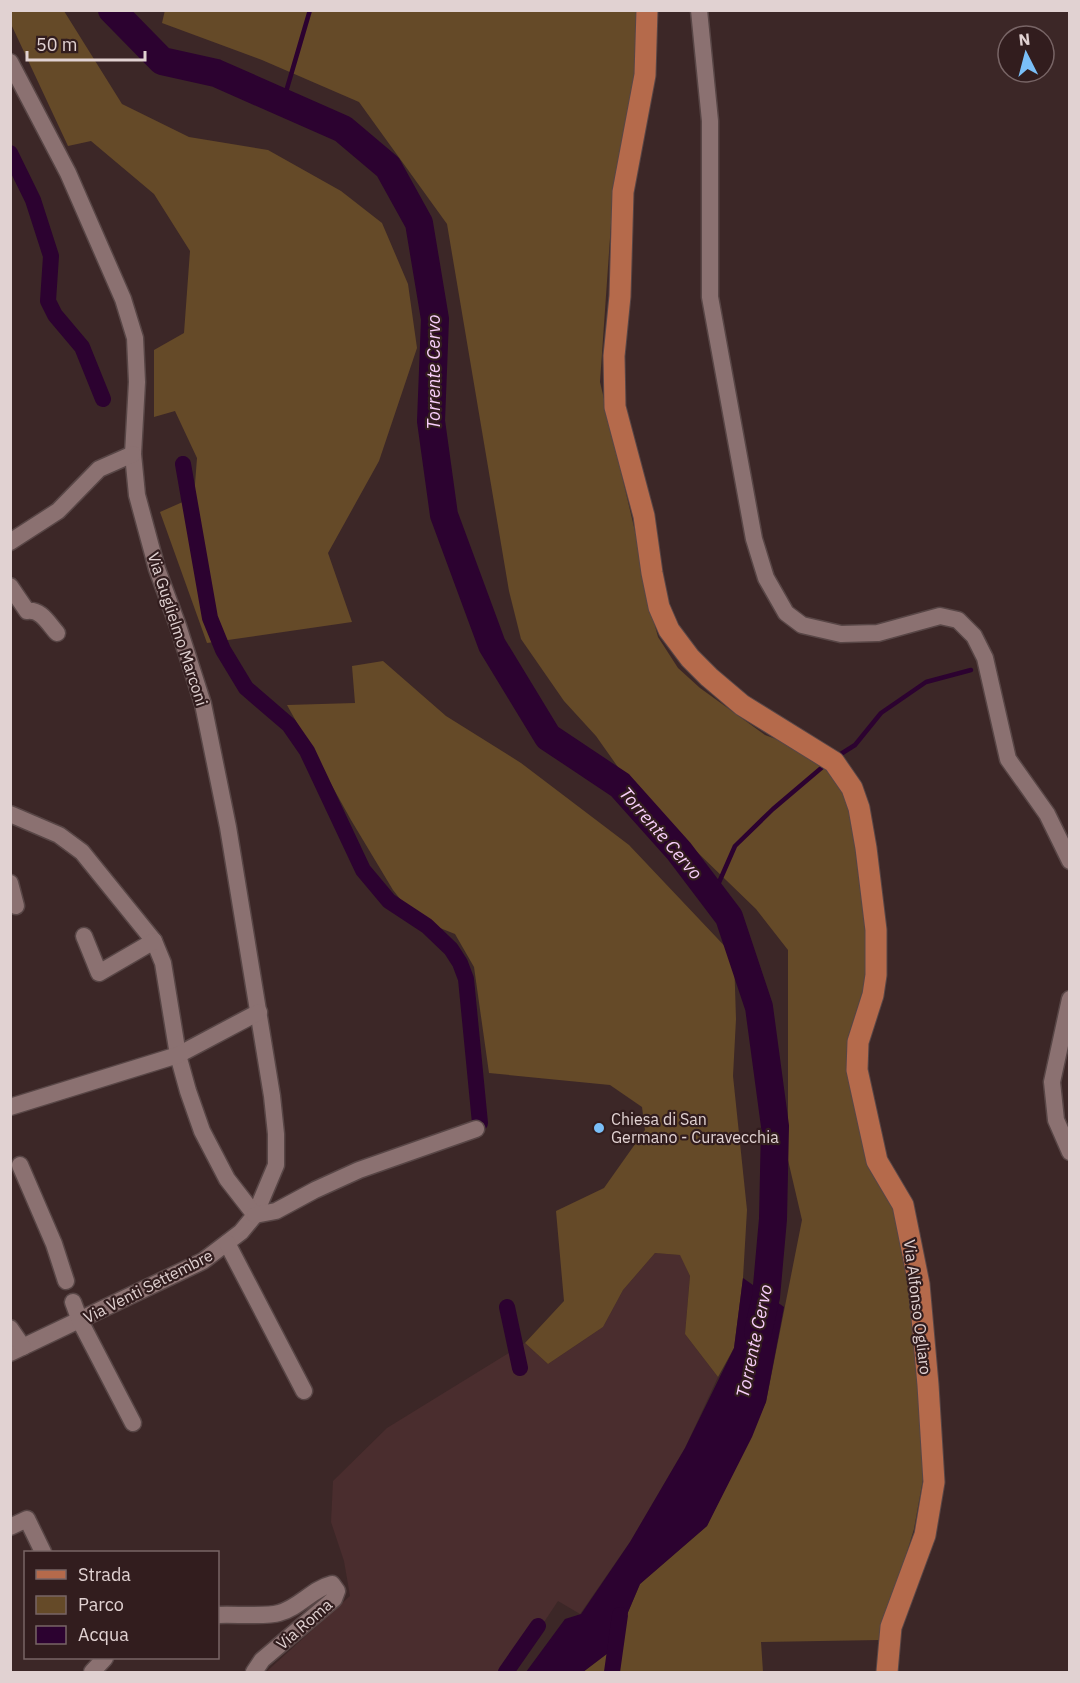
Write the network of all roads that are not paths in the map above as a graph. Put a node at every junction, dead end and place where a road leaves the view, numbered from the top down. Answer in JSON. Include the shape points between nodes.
{"nodes":[{"id":1,"x":648,"y":10,"type":"edge"},
{"id":2,"x":699,"y":10,"type":"edge"},
{"id":3,"x":10,"y":62,"type":"edge"},
{"id":4,"x":132,"y":454,"type":"junction"},
{"id":5,"x":10,"y":542,"type":"edge"},
{"id":6,"x":10,"y":586,"type":"edge"},
{"id":7,"x":57,"y":633,"type":"dead end"},
{"id":8,"x":10,"y":814,"type":"edge"},
{"id":9,"x":1070,"y":861,"type":"edge"},
{"id":10,"x":10,"y":883,"type":"edge"},
{"id":11,"x":16,"y":906,"type":"dead end"},
{"id":12,"x":84,"y":936,"type":"dead end"},
{"id":13,"x":154,"y":941,"type":"junction"},
{"id":14,"x":1070,"y":999,"type":"edge"},
{"id":15,"x":259,"y":1012,"type":"junction"},
{"id":16,"x":178,"y":1055,"type":"junction"},
{"id":17,"x":10,"y":1107,"type":"edge"},
{"id":18,"x":476,"y":1129,"type":"dead end"},
{"id":19,"x":1070,"y":1152,"type":"edge"},
{"id":20,"x":20,"y":1165,"type":"dead end"},
{"id":21,"x":255,"y":1215,"type":"junction"},
{"id":22,"x":227,"y":1243,"type":"junction"},
{"id":23,"x":66,"y":1281,"type":"dead end"},
{"id":24,"x":73,"y":1302,"type":"dead end"},
{"id":25,"x":80,"y":1321,"type":"junction"},
{"id":26,"x":10,"y":1328,"type":"edge"},
{"id":27,"x":17,"y":1350,"type":"edge"},
{"id":28,"x":304,"y":1390,"type":"dead end"},
{"id":29,"x":133,"y":1423,"type":"dead end"},
{"id":30,"x":10,"y":1527,"type":"edge"},
{"id":31,"x":43,"y":1551,"type":"edge"},
{"id":32,"x":219,"y":1615,"type":"edge"},
{"id":33,"x":104,"y":1659,"type":"edge"},
{"id":34,"x":92,"y":1672,"type":"edge"},
{"id":35,"x":254,"y":1672,"type":"edge"},
{"id":36,"x":886,"y":1672,"type":"edge"}],
"edges":[{"from":1,"to":36,"type":"main road","name":"Via Alfonso Ogliaro","via":[[645,75],[623,192],[615,407],[644,516],[659,607],[669,630],[709,677],[742,705],[834,762],[852,788],[859,808],[876,930],[876,975],[858,1042],[857,1070],[877,1161],[903,1205],[919,1284],[934,1482],[925,1535],[891,1627]]},
{"from":2,"to":9,"type":"street","via":[[710,121],[710,297],[754,539],[766,578],[786,614],[802,625],[842,634],[878,633],[940,616],[958,620],[974,636],[984,658],[1008,759],[1047,814]]},
{"from":3,"to":4,"type":"street","name":"Via Guglielmo Marconi","via":[[68,173],[123,299],[135,338],[137,382]]},
{"from":4,"to":5,"type":"street","via":[[99,469],[58,512]]},
{"from":4,"to":15,"type":"street","name":"Via Guglielmo Marconi","via":[[137,495],[157,569],[203,704]]},
{"from":6,"to":7,"type":"street","via":[[27,611],[41,614]]},
{"from":8,"to":13,"type":"street","via":[[59,835],[82,852]]},
{"from":10,"to":11,"type":"street"},
{"from":12,"to":13,"type":"street","via":[[99,973]]},
{"from":13,"to":16,"type":"street","via":[[163,963]]},
{"from":14,"to":19,"type":"street","via":[[1052,1082],[1056,1120]]},
{"from":15,"to":16,"type":"street"},
{"from":15,"to":21,"type":"street","name":"Via Guglielmo Marconi","via":[[272,1096],[276,1165]]},
{"from":16,"to":17,"type":"street"},
{"from":16,"to":21,"type":"street","via":[[202,1131],[227,1179]]},
{"from":18,"to":21,"type":"street","via":[[359,1170],[276,1211]]},
{"from":20,"to":23,"type":"street"},
{"from":21,"to":22,"type":"street","name":"Via Venti Settembre"},
{"from":22,"to":25,"type":"street","name":"Via Venti Settembre","via":[[203,1261]]},
{"from":22,"to":28,"type":"street"},
{"from":24,"to":25,"type":"street"},
{"from":25,"to":27,"type":"street","name":"Via Venti Settembre"},
{"from":25,"to":29,"type":"street"},
{"from":26,"to":27,"type":"street"},
{"from":30,"to":31,"type":"street","via":[[27,1519]]},
{"from":32,"to":35,"type":"street","name":"Via Roma","via":[[278,1614],[303,1602],[320,1587],[332,1584],[337,1591],[334,1599],[262,1660]]},
{"from":33,"to":34,"type":"street"}]}
